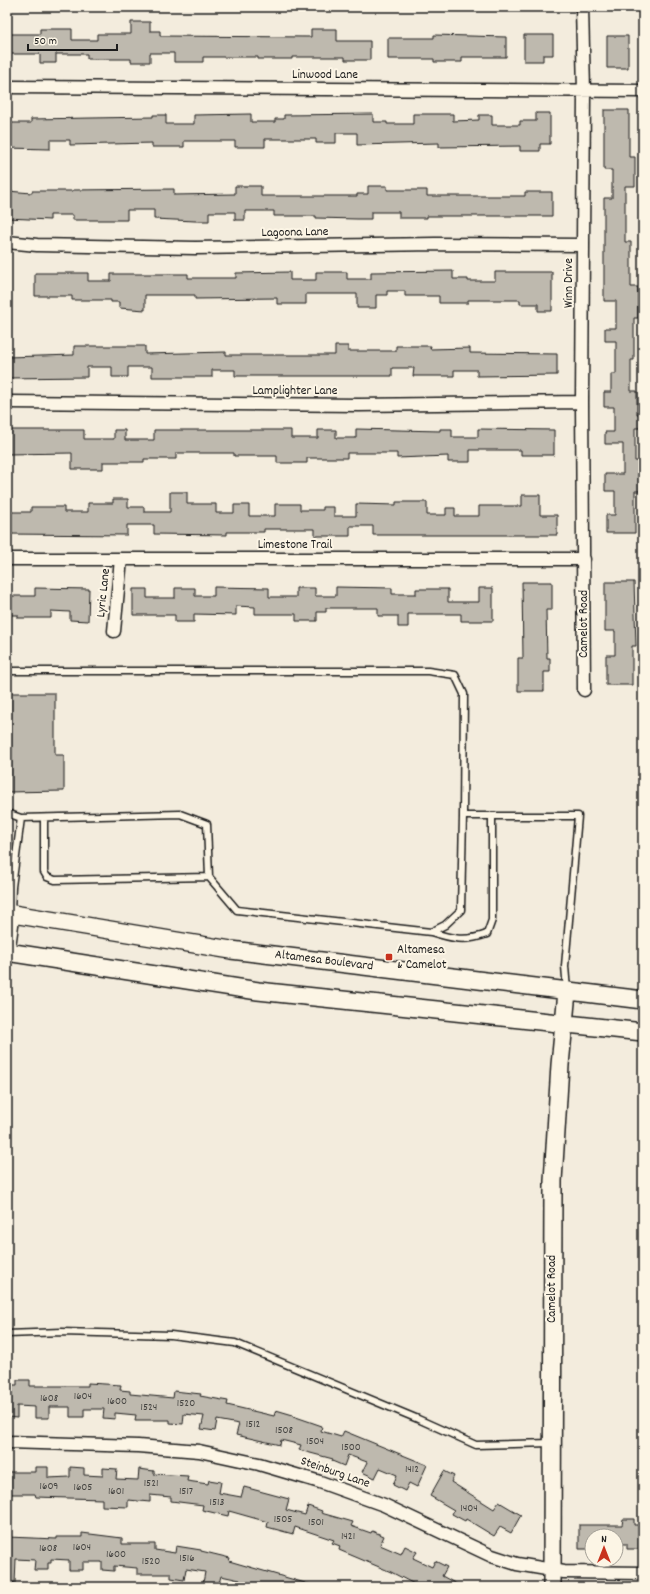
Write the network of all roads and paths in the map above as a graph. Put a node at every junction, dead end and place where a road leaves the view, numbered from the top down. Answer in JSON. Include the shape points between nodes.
{"nodes":[{"id":1,"x":582,"y":7,"type":"edge"},
{"id":2,"x":7,"y":88,"type":"edge"},
{"id":3,"x":584,"y":91,"type":"junction"},
{"id":4,"x":643,"y":91,"type":"edge"},
{"id":5,"x":7,"y":242,"type":"edge"},
{"id":6,"x":583,"y":245,"type":"junction"},
{"id":7,"x":7,"y":402,"type":"edge"},
{"id":8,"x":582,"y":402,"type":"junction"},
{"id":9,"x":7,"y":559,"type":"edge"},
{"id":10,"x":121,"y":559,"type":"junction"},
{"id":11,"x":584,"y":559,"type":"junction"},
{"id":12,"x":114,"y":631,"type":"dead end"},
{"id":13,"x":7,"y":671,"type":"edge"},
{"id":14,"x":584,"y":690,"type":"dead end"},
{"id":15,"x":7,"y":813,"type":"edge"},
{"id":16,"x":463,"y":816,"type":"junction"},
{"id":17,"x":492,"y":816,"type":"junction"},
{"id":18,"x":21,"y":818,"type":"junction"},
{"id":19,"x":44,"y":818,"type":"junction"},
{"id":20,"x":208,"y":877,"type":"junction"},
{"id":21,"x":9,"y":913,"type":"edge"},
{"id":22,"x":431,"y":932,"type":"junction"},
{"id":23,"x":7,"y":943,"type":"edge"},
{"id":24,"x":7,"y":952,"type":"edge"},
{"id":25,"x":567,"y":992,"type":"junction"},
{"id":26,"x":643,"y":1000,"type":"edge"},
{"id":27,"x":564,"y":1023,"type":"junction"},
{"id":28,"x":643,"y":1032,"type":"edge"},
{"id":29,"x":7,"y":1334,"type":"edge"},
{"id":30,"x":7,"y":1442,"type":"edge"},
{"id":31,"x":551,"y":1443,"type":"junction"},
{"id":32,"x":552,"y":1570,"type":"junction"},
{"id":33,"x":643,"y":1573,"type":"edge"},
{"id":34,"x":552,"y":1587,"type":"edge"}],
"edges":[{"from":1,"to":3,"type":"street","name":"Winn Drive"},
{"from":2,"to":3,"type":"street","name":"Linwood Lane"},
{"from":3,"to":4,"type":"street","name":"Linwood Lane"},
{"from":3,"to":6,"type":"street","name":"Winn Drive"},
{"from":5,"to":6,"type":"street","name":"Lagoona Lane","via":[[36,246],[195,248],[435,244]]},
{"from":6,"to":8,"type":"street","name":"Winn Drive"},
{"from":7,"to":8,"type":"street","name":"Lamplighter Lane"},
{"from":8,"to":11,"type":"street","name":"Winn Drive"},
{"from":9,"to":10,"type":"street","name":"Limestone Trail"},
{"from":10,"to":11,"type":"street","name":"Limestone Trail"},
{"from":10,"to":12,"type":"street","name":"Lyric Lane"},
{"from":11,"to":14,"type":"street","name":"Camelot Road"},
{"from":13,"to":16,"type":"lane","via":[[428,671],[455,675],[464,694]]},
{"from":15,"to":18,"type":"lane"},
{"from":16,"to":17,"type":"lane"},
{"from":16,"to":22,"type":"lane","via":[[461,910],[445,925]]},
{"from":17,"to":22,"type":"lane","via":[[492,920],[487,934],[473,939],[453,939]]},
{"from":17,"to":25,"type":"lane","via":[[578,816],[565,966]]},
{"from":18,"to":19,"type":"lane"},
{"from":18,"to":21,"type":"lane"},
{"from":19,"to":20,"type":"lane","via":[[180,814],[207,824]]},
{"from":19,"to":20,"type":"lane","via":[[44,872],[47,877],[55,880]]},
{"from":20,"to":22,"type":"lane","via":[[237,910]]},
{"from":21,"to":23,"type":"main road"},
{"from":21,"to":25,"type":"main road","name":"Altamesa Boulevard","via":[[231,950]]},
{"from":24,"to":27,"type":"main road","via":[[258,990]]},
{"from":25,"to":26,"type":"main road","name":"Altamesa Boulevard"},
{"from":25,"to":27,"type":"main road","name":"Camelot Road"},
{"from":27,"to":28,"type":"main road"},
{"from":27,"to":31,"type":"main road","name":"Camelot Road","via":[[552,1181]]},
{"from":29,"to":31,"type":"lane","via":[[171,1334],[235,1343],[476,1445]]},
{"from":30,"to":32,"type":"street","name":"Steinburg Lane","via":[[153,1447],[199,1452],[259,1464],[384,1505],[492,1556],[517,1564]]},
{"from":31,"to":32,"type":"main road","name":"Camelot Road"},
{"from":32,"to":33,"type":"street","name":"Steinburg Lane"},
{"from":32,"to":34,"type":"main road","name":"Camelot Road"}]}
